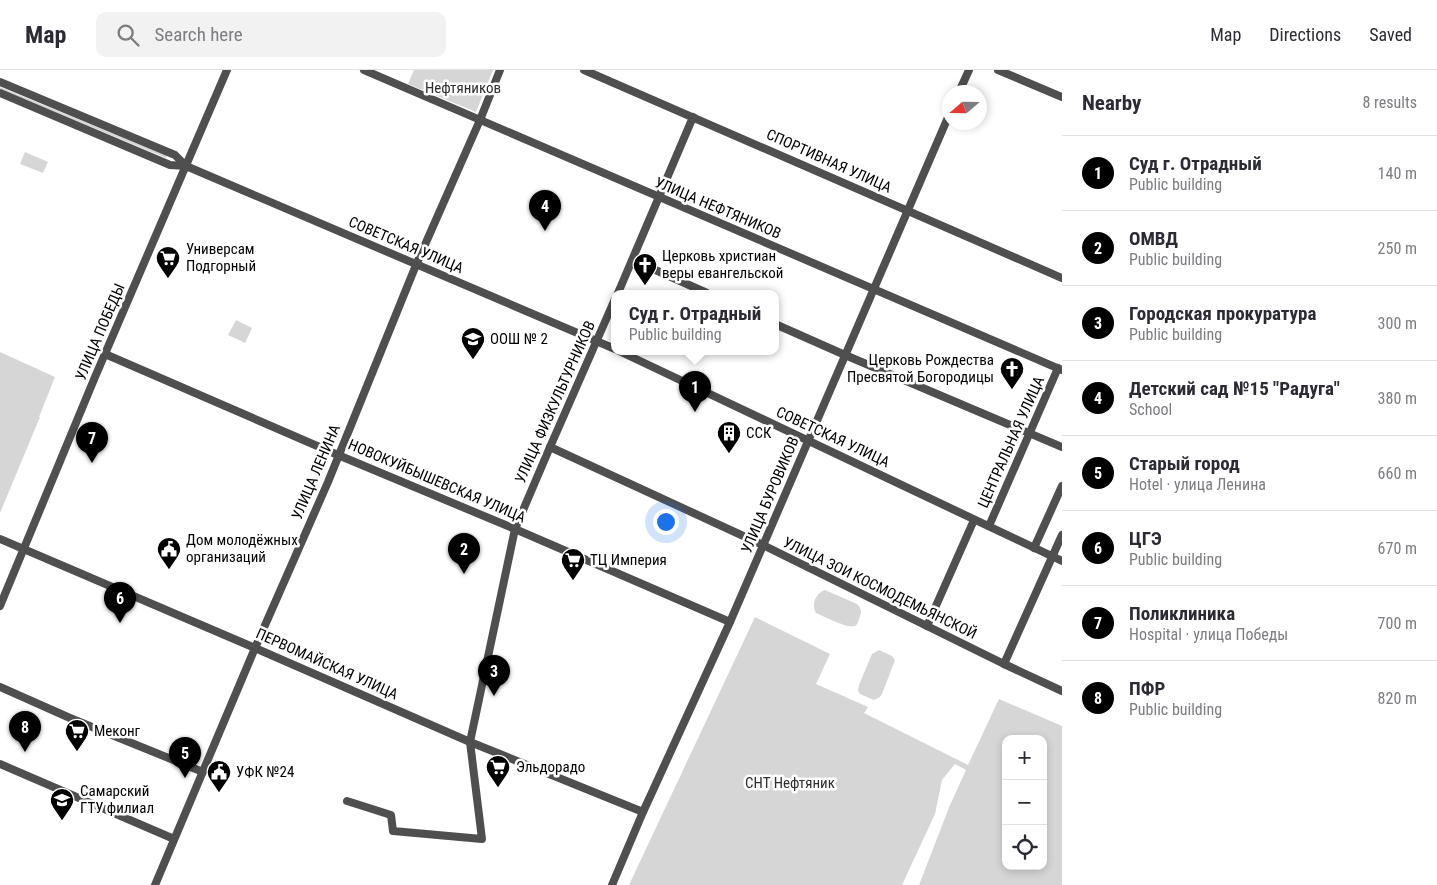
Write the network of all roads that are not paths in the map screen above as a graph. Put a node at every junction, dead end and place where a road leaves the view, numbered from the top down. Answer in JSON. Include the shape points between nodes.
{"nodes":[{"id":1,"x":227,"y":70,"type":"edge"},
{"id":2,"x":364,"y":70,"type":"edge"},
{"id":3,"x":500,"y":70,"type":"edge"},
{"id":4,"x":584,"y":70,"type":"edge"},
{"id":5,"x":969,"y":70,"type":"edge"},
{"id":6,"x":998,"y":70,"type":"edge"},
{"id":7,"x":0,"y":82,"type":"edge"},
{"id":8,"x":962,"y":85,"type":"edge"},
{"id":9,"x":0,"y":93,"type":"edge"},
{"id":10,"x":1062,"y":97,"type":"edge"},
{"id":11,"x":693,"y":117,"type":"junction"},
{"id":12,"x":480,"y":120,"type":"junction"},
{"id":13,"x":943,"y":130,"type":"edge"},
{"id":14,"x":186,"y":166,"type":"junction"},
{"id":15,"x":659,"y":198,"type":"junction"},
{"id":16,"x":907,"y":211,"type":"junction"},
{"id":17,"x":632,"y":260,"type":"junction"},
{"id":18,"x":416,"y":265,"type":"junction"},
{"id":19,"x":1062,"y":278,"type":"edge"},
{"id":20,"x":873,"y":288,"type":"junction"},
{"id":21,"x":619,"y":290,"type":"edge"},
{"id":22,"x":700,"y":290,"type":"edge"},
{"id":23,"x":611,"y":308,"type":"edge"},
{"id":24,"x":779,"y":326,"type":"edge"},
{"id":25,"x":597,"y":340,"type":"junction"},
{"id":26,"x":611,"y":347,"type":"edge"},
{"id":27,"x":105,"y":354,"type":"junction"},
{"id":28,"x":627,"y":355,"type":"edge"},
{"id":29,"x":845,"y":355,"type":"junction"},
{"id":30,"x":1060,"y":369,"type":"edge"},
{"id":31,"x":1029,"y":434,"type":"junction"},
{"id":32,"x":808,"y":441,"type":"junction"},
{"id":33,"x":550,"y":447,"type":"junction"},
{"id":34,"x":1062,"y":447,"type":"edge"},
{"id":35,"x":338,"y":455,"type":"junction"},
{"id":36,"x":1062,"y":486,"type":"edge"},
{"id":37,"x":974,"y":520,"type":"junction"},
{"id":38,"x":989,"y":526,"type":"junction"},
{"id":39,"x":515,"y":529,"type":"junction"},
{"id":40,"x":1062,"y":535,"type":"edge"},
{"id":41,"x":0,"y":539,"type":"edge"},
{"id":42,"x":763,"y":545,"type":"junction"},
{"id":43,"x":1034,"y":548,"type":"junction"},
{"id":44,"x":24,"y":549,"type":"junction"},
{"id":45,"x":1052,"y":557,"type":"junction"},
{"id":46,"x":1062,"y":562,"type":"edge"},
{"id":47,"x":0,"y":606,"type":"edge"},
{"id":48,"x":730,"y":622,"type":"junction"},
{"id":49,"x":927,"y":626,"type":"junction"},
{"id":50,"x":255,"y":648,"type":"junction"},
{"id":51,"x":1004,"y":664,"type":"junction"},
{"id":52,"x":0,"y":687,"type":"edge"},
{"id":53,"x":1062,"y":691,"type":"edge"},
{"id":54,"x":470,"y":742,"type":"junction"},
{"id":55,"x":0,"y":764,"type":"edge"},
{"id":56,"x":203,"y":772,"type":"junction"},
{"id":57,"x":347,"y":801,"type":"dead end"},
{"id":58,"x":643,"y":812,"type":"junction"},
{"id":59,"x":174,"y":839,"type":"junction"},
{"id":60,"x":155,"y":885,"type":"edge"},
{"id":61,"x":612,"y":885,"type":"edge"}],
"edges":[{"from":1,"to":14,"type":"street","name":"УЛИЦА ПОБЕДЫ"},
{"from":2,"to":12,"type":"street","name":"УЛИЦА НЕФТЯНИКОВ"},
{"from":3,"to":12,"type":"street","name":"УЛИЦА ЛЕНИНА"},
{"from":4,"to":11,"type":"street","name":"СПОРТИВНАЯ УЛИЦА"},
{"from":5,"to":8,"type":"street"},
{"from":6,"to":10,"type":"street"},
{"from":7,"to":14,"type":"street","name":"СОВЕТСКАЯ УЛИЦА","via":[[175,155]]},
{"from":9,"to":14,"type":"street","name":"СОВЕТСКАЯ УЛИЦА","via":[[170,165]]},
{"from":11,"to":15,"type":"street"},
{"from":11,"to":16,"type":"street","name":"СПОРТИВНАЯ УЛИЦА"},
{"from":12,"to":15,"type":"street","name":"УЛИЦА НЕФТЯНИКОВ"},
{"from":12,"to":18,"type":"street","name":"УЛИЦА ЛЕНИНА"},
{"from":13,"to":16,"type":"street","name":"УЛИЦА БУРОВИКОВ"},
{"from":14,"to":18,"type":"street","name":"СОВЕТСКАЯ УЛИЦА"},
{"from":14,"to":27,"type":"street","name":"УЛИЦА ПОБЕДЫ"},
{"from":15,"to":17,"type":"street"},
{"from":15,"to":20,"type":"street","name":"УЛИЦА НЕФТЯНИКОВ"},
{"from":16,"to":19,"type":"street","name":"СПОРТИВНАЯ УЛИЦА"},
{"from":16,"to":20,"type":"street","name":"УЛИЦА БУРОВИКОВ"},
{"from":17,"to":21,"type":"street"},
{"from":17,"to":22,"type":"street"},
{"from":18,"to":25,"type":"street","name":"СОВЕТСКАЯ УЛИЦА"},
{"from":18,"to":35,"type":"street","name":"УЛИЦА ЛЕНИНА"},
{"from":20,"to":29,"type":"street","name":"УЛИЦА БУРОВИКОВ"},
{"from":20,"to":30,"type":"street","name":"УЛИЦА НЕФТЯНИКОВ"},
{"from":23,"to":25,"type":"street","name":"УЛИЦА ФИЗКУЛЬТУРНИКОВ"},
{"from":24,"to":29,"type":"street"},
{"from":25,"to":26,"type":"street","name":"СОВЕТСКАЯ УЛИЦА"},
{"from":25,"to":33,"type":"street","name":"УЛИЦА ФИЗКУЛЬТУРНИКОВ"},
{"from":27,"to":35,"type":"street","name":"НОВОКУЙБЫШЕВСКАЯ УЛИЦА"},
{"from":27,"to":44,"type":"street","name":"УЛИЦА ПОБЕДЫ"},
{"from":28,"to":32,"type":"street","name":"СОВЕТСКАЯ УЛИЦА"},
{"from":29,"to":31,"type":"street"},
{"from":29,"to":32,"type":"street","name":"УЛИЦА БУРОВИКОВ"},
{"from":30,"to":31,"type":"street","name":"ЦЕНТРАЛЬНАЯ УЛИЦА"},
{"from":31,"to":34,"type":"street"},
{"from":31,"to":38,"type":"street","name":"ЦЕНТРАЛЬНАЯ УЛИЦА"},
{"from":32,"to":37,"type":"street","name":"СОВЕТСКАЯ УЛИЦА"},
{"from":32,"to":42,"type":"street","name":"УЛИЦА БУРОВИКОВ"},
{"from":33,"to":39,"type":"street","name":"УЛИЦА ФИЗКУЛЬТУРНИКОВ"},
{"from":33,"to":42,"type":"street","name":"УЛИЦА ЗОИ КОСМОДЕМЬЯНСКОЙ"},
{"from":35,"to":39,"type":"street","name":"НОВОКУЙБЫШЕВСКАЯ УЛИЦА"},
{"from":35,"to":50,"type":"street","name":"УЛИЦА ЛЕНИНА"},
{"from":36,"to":43,"type":"street"},
{"from":37,"to":38,"type":"street","name":"СОВЕТСКАЯ УЛИЦА"},
{"from":37,"to":49,"type":"street"},
{"from":38,"to":43,"type":"street","name":"СОВЕТСКАЯ УЛИЦА"},
{"from":39,"to":48,"type":"street","name":"НОВОКУЙБЫШЕВСКАЯ УЛИЦА"},
{"from":39,"to":54,"type":"street","name":"УЛИЦА ФИЗКУЛЬТУРНИКОВ"},
{"from":40,"to":45,"type":"street"},
{"from":41,"to":44,"type":"street","name":"ПЕРВОМАЙСКАЯ УЛИЦА"},
{"from":42,"to":48,"type":"street","name":"УЛИЦА БУРОВИКОВ"},
{"from":42,"to":49,"type":"street","name":"УЛИЦА ЗОИ КОСМОДЕМЬЯНСКОЙ"},
{"from":43,"to":45,"type":"street","name":"СОВЕТСКАЯ УЛИЦА"},
{"from":44,"to":47,"type":"street","name":"УЛИЦА ПОБЕДЫ"},
{"from":44,"to":50,"type":"street","name":"ПЕРВОМАЙСКАЯ УЛИЦА"},
{"from":45,"to":46,"type":"street","name":"СОВЕТСКАЯ УЛИЦА"},
{"from":45,"to":51,"type":"street"},
{"from":48,"to":58,"type":"street","name":"УЛИЦА БУРОВИКОВ"},
{"from":49,"to":51,"type":"street","name":"УЛИЦА ЗОИ КОСМОДЕМЬЯНСКОЙ"},
{"from":50,"to":54,"type":"street","name":"ПЕРВОМАЙСКАЯ УЛИЦА"},
{"from":50,"to":56,"type":"street","name":"УЛИЦА ЛЕНИНА"},
{"from":51,"to":53,"type":"street","name":"УЛИЦА ЗОИ КОСМОДЕМЬЯНСКОЙ"},
{"from":52,"to":56,"type":"street"},
{"from":54,"to":57,"type":"street","name":"УЛИЦА ФИЗКУЛЬТУРНИКОВ","via":[[482,839],[393,831],[390,815]]},
{"from":54,"to":58,"type":"street","name":"ПЕРВОМАЙСКАЯ УЛИЦА"},
{"from":55,"to":59,"type":"street"},
{"from":56,"to":59,"type":"street","name":"УЛИЦА ЛЕНИНА"},
{"from":58,"to":61,"type":"street","name":"УЛИЦА БУРОВИКОВ"},
{"from":59,"to":60,"type":"street","name":"УЛИЦА ЛЕНИНА"}]}
